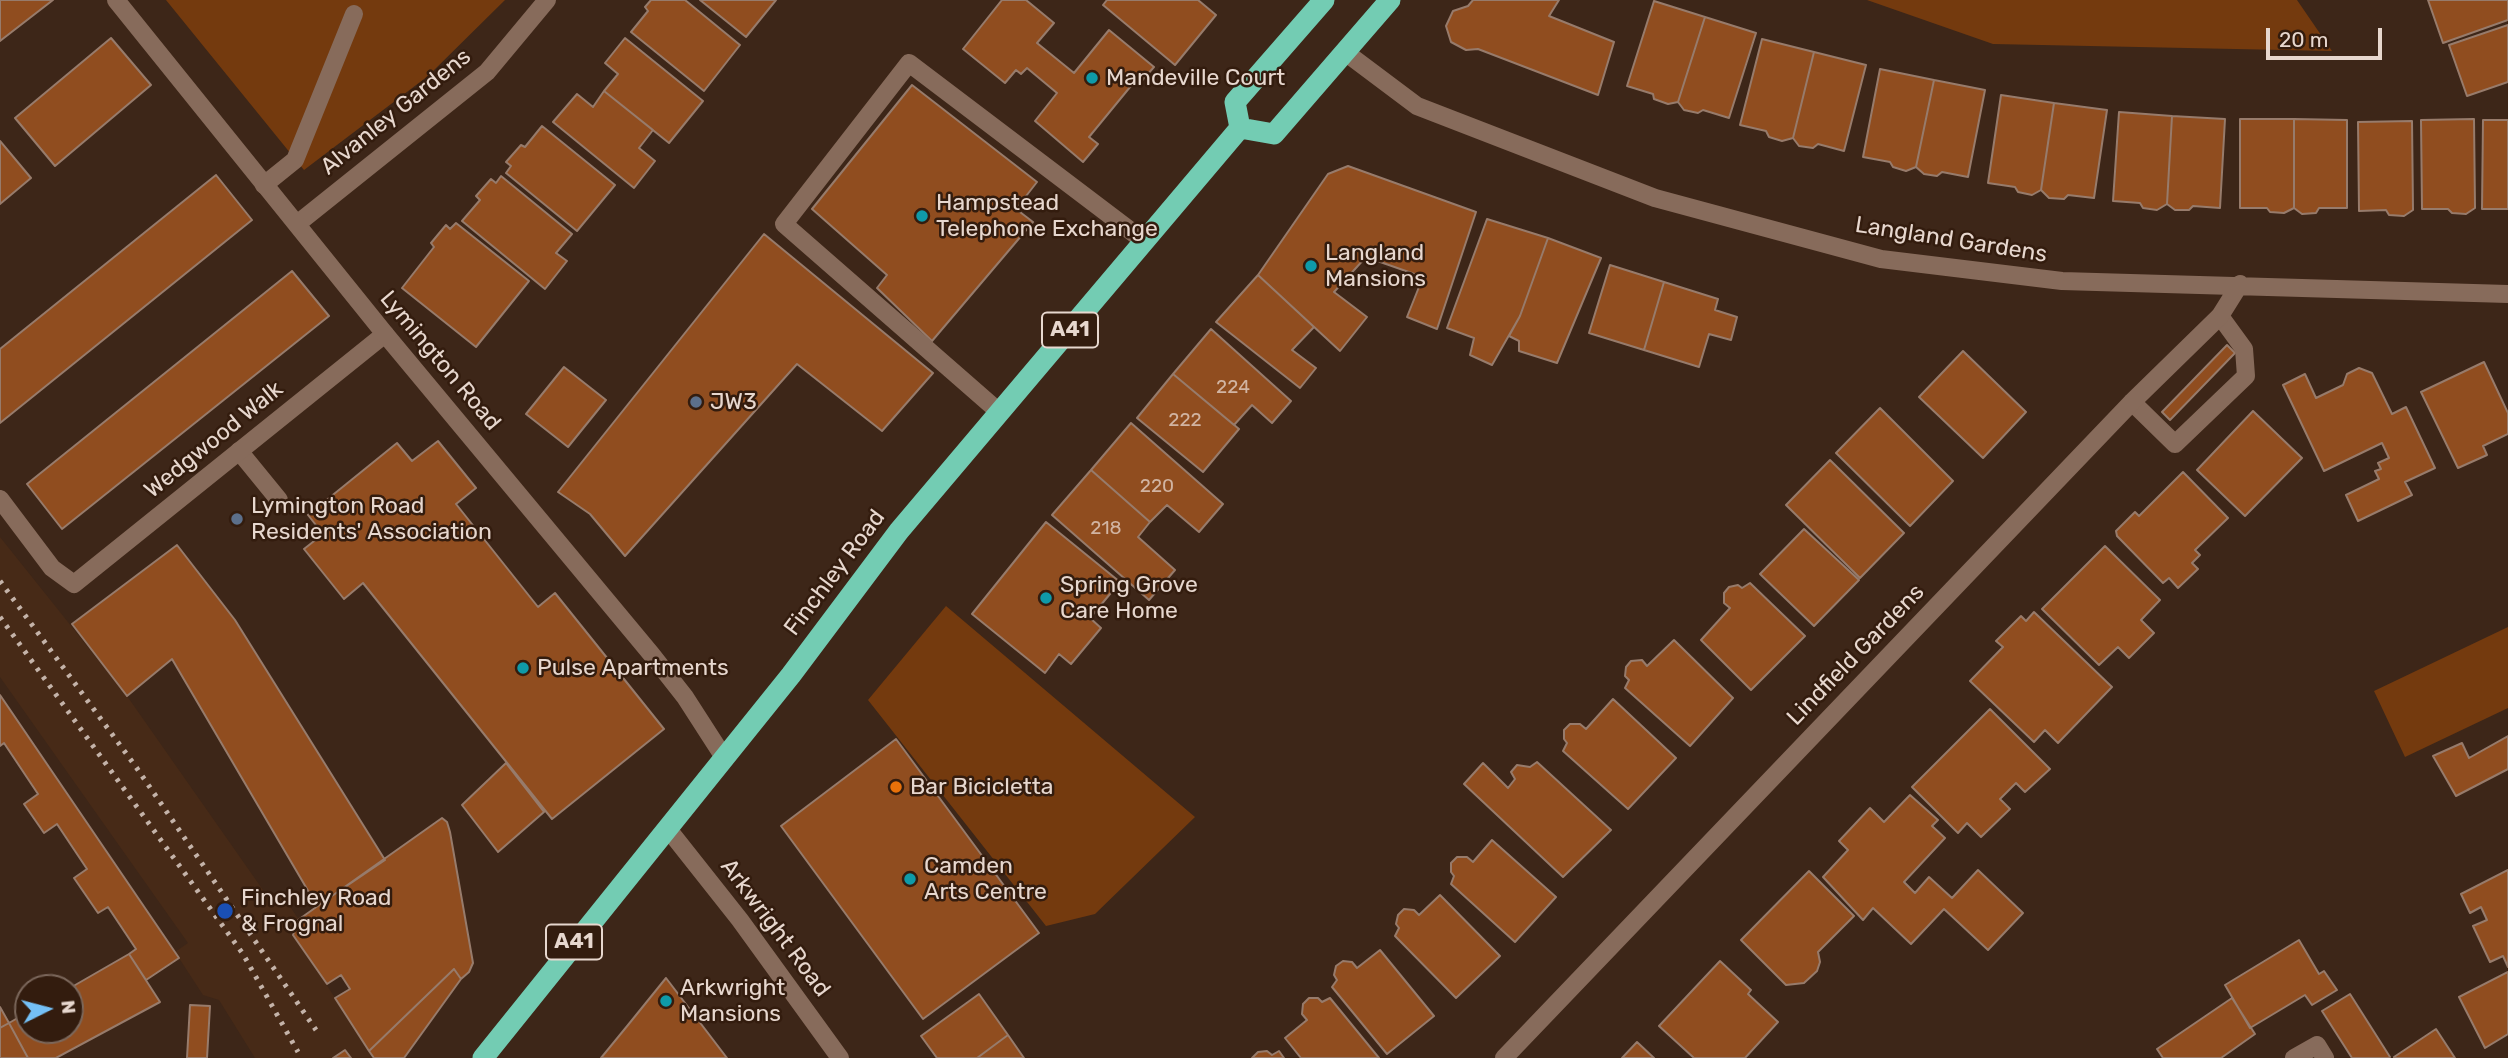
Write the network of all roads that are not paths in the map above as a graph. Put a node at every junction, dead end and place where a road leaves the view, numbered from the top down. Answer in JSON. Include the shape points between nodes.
{"nodes":[{"id":1,"x":116,"y":0,"type":"edge"},
{"id":2,"x":547,"y":0,"type":"edge"},
{"id":3,"x":1324,"y":0,"type":"edge"},
{"id":4,"x":1390,"y":0,"type":"edge"},
{"id":5,"x":354,"y":14,"type":"dead end"},
{"id":6,"x":1345,"y":52,"type":"junction"},
{"id":7,"x":1240,"y":128,"type":"junction"},
{"id":8,"x":264,"y":185,"type":"junction"},
{"id":9,"x":297,"y":224,"type":"junction"},
{"id":10,"x":1144,"y":241,"type":"junction"},
{"id":11,"x":2240,"y":284,"type":"junction"},
{"id":12,"x":2508,"y":294,"type":"edge"},
{"id":13,"x":2220,"y":316,"type":"junction"},
{"id":14,"x":385,"y":334,"type":"junction"},
{"id":15,"x":2132,"y":402,"type":"junction"},
{"id":16,"x":998,"y":411,"type":"junction"},
{"id":17,"x":239,"y":451,"type":"junction"},
{"id":18,"x":0,"y":499,"type":"edge"},
{"id":19,"x":279,"y":500,"type":"dead end"},
{"id":20,"x":723,"y":757,"type":"junction"},
{"id":21,"x":668,"y":830,"type":"junction"},
{"id":22,"x":483,"y":1058,"type":"edge"},
{"id":23,"x":840,"y":1058,"type":"edge"},
{"id":24,"x":1504,"y":1058,"type":"edge"},
{"id":25,"x":2294,"y":1058,"type":"edge"},
{"id":26,"x":2325,"y":1058,"type":"edge"}],
"edges":[{"from":1,"to":8,"type":"street","name":"Lymington Road"},
{"from":2,"to":9,"type":"street","name":"Alvanley Gardens","via":[[487,72]]},
{"from":3,"to":7,"type":"highway","via":[[1235,102]]},
{"from":4,"to":6,"type":"highway"},
{"from":5,"to":8,"type":"street","via":[[295,160]]},
{"from":6,"to":7,"type":"highway","via":[[1274,134]]},
{"from":6,"to":11,"type":"street","name":"Langland Gardens","via":[[1417,106],[1442,116],[1655,198],[1881,259],[2062,281]]},
{"from":7,"to":10,"type":"highway","name":"Finchley Road","number":"A41"},
{"from":8,"to":9,"type":"street","name":"Lymington Road"},
{"from":9,"to":14,"type":"street","name":"Lymington Road"},
{"from":10,"to":16,"type":"highway","name":"Finchley Road","number":"A41"},
{"from":10,"to":16,"type":"street","via":[[909,63],[784,224]]},
{"from":11,"to":12,"type":"street","name":"Langland Gardens"},
{"from":11,"to":13,"type":"street","name":"Lindfield Gardens"},
{"from":13,"to":15,"type":"street","name":"Lindfield Gardens"},
{"from":13,"to":15,"type":"street","via":[[2244,349],[2246,376],[2175,444]]},
{"from":14,"to":17,"type":"street","name":"Wedgwood Walk"},
{"from":14,"to":20,"type":"street","name":"Lymington Road","via":[[652,655]]},
{"from":15,"to":24,"type":"street","name":"Lindfield Gardens"},
{"from":16,"to":20,"type":"highway","name":"Finchley Road","number":"A41"},
{"from":17,"to":18,"type":"street","name":"Wedgwood Walk","via":[[74,584],[52,568]]},
{"from":17,"to":19,"type":"street"},
{"from":20,"to":21,"type":"highway","name":"Finchley Road","number":"A41"},
{"from":21,"to":22,"type":"highway","name":"Finchley Road","number":"A41"},
{"from":21,"to":23,"type":"street","name":"Arkwright Road"},
{"from":25,"to":26,"type":"street","via":[[2317,1045]]}]}
